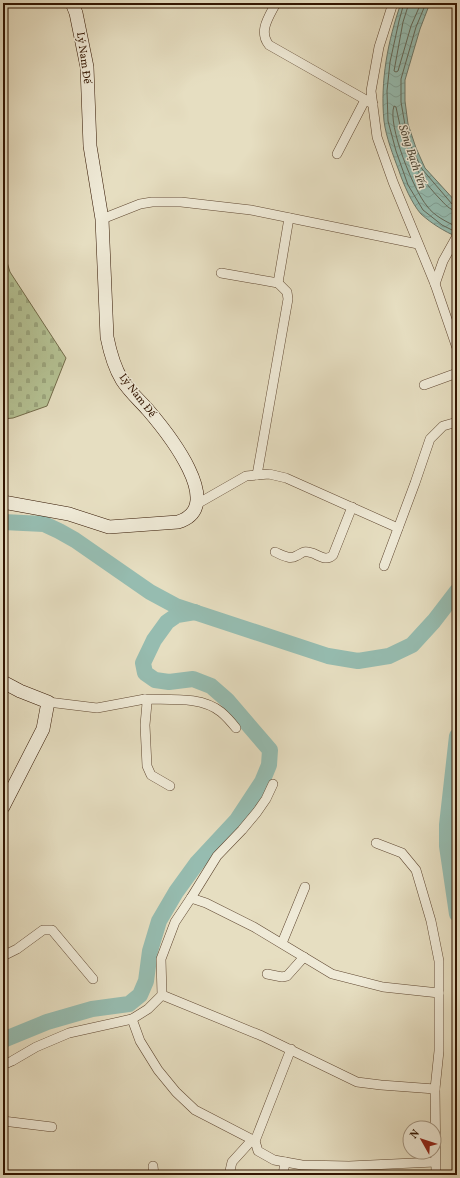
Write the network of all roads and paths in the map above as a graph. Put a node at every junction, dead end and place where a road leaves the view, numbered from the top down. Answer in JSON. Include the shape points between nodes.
{"nodes":[{"id":1,"x":72,"y":3,"type":"edge"},
{"id":2,"x":276,"y":3,"type":"edge"},
{"id":3,"x":392,"y":3,"type":"edge"},
{"id":4,"x":369,"y":102,"type":"junction"},
{"id":5,"x":337,"y":154,"type":"dead end"},
{"id":6,"x":290,"y":218,"type":"junction"},
{"id":7,"x":102,"y":219,"type":"junction"},
{"id":8,"x":457,"y":236,"type":"edge"},
{"id":9,"x":418,"y":244,"type":"junction"},
{"id":10,"x":221,"y":273,"type":"dead end"},
{"id":11,"x":278,"y":283,"type":"junction"},
{"id":12,"x":435,"y":284,"type":"junction"},
{"id":13,"x":457,"y":348,"type":"edge"},
{"id":14,"x":457,"y":373,"type":"edge"},
{"id":15,"x":424,"y":385,"type":"dead end"},
{"id":16,"x":457,"y":422,"type":"edge"},
{"id":17,"x":258,"y":475,"type":"junction"},
{"id":18,"x":3,"y":502,"type":"edge"},
{"id":19,"x":197,"y":504,"type":"junction"},
{"id":20,"x":352,"y":507,"type":"junction"},
{"id":21,"x":398,"y":528,"type":"junction"},
{"id":22,"x":275,"y":552,"type":"dead end"},
{"id":23,"x":384,"y":566,"type":"dead end"},
{"id":24,"x":3,"y":682,"type":"edge"},
{"id":25,"x":145,"y":699,"type":"junction"},
{"id":26,"x":48,"y":702,"type":"junction"},
{"id":27,"x":236,"y":728,"type":"dead end"},
{"id":28,"x":273,"y":784,"type":"dead end"},
{"id":29,"x":170,"y":786,"type":"dead end"},
{"id":30,"x":3,"y":807,"type":"edge"},
{"id":31,"x":376,"y":843,"type":"dead end"},
{"id":32,"x":305,"y":887,"type":"dead end"},
{"id":33,"x":191,"y":898,"type":"junction"},
{"id":34,"x":282,"y":943,"type":"junction"},
{"id":35,"x":3,"y":956,"type":"edge"},
{"id":36,"x":304,"y":957,"type":"junction"},
{"id":37,"x":266,"y":974,"type":"dead end"},
{"id":38,"x":93,"y":980,"type":"dead end"},
{"id":39,"x":439,"y":993,"type":"junction"},
{"id":40,"x":162,"y":996,"type":"junction"},
{"id":41,"x":132,"y":1019,"type":"junction"},
{"id":42,"x":291,"y":1049,"type":"junction"},
{"id":43,"x":3,"y":1065,"type":"edge"},
{"id":44,"x":435,"y":1089,"type":"junction"},
{"id":45,"x":3,"y":1122,"type":"edge"},
{"id":46,"x":52,"y":1127,"type":"dead end"},
{"id":47,"x":253,"y":1141,"type":"junction"},
{"id":48,"x":285,"y":1162,"type":"junction"},
{"id":49,"x":435,"y":1162,"type":"junction"},
{"id":50,"x":229,"y":1175,"type":"edge"},
{"id":51,"x":283,"y":1175,"type":"edge"},
{"id":52,"x":436,"y":1175,"type":"edge"}],
"edges":[{"from":1,"to":7,"type":"street","name":"Lý Nam Đế","via":[[87,68],[90,146]]},
{"from":2,"to":4,"type":"street","via":[[263,32],[269,45]]},
{"from":3,"to":4,"type":"street","via":[[379,47]]},
{"from":4,"to":5,"type":"street"},
{"from":4,"to":9,"type":"street","via":[[377,137]]},
{"from":6,"to":7,"type":"street","via":[[251,210],[181,202],[152,202],[125,209]]},
{"from":6,"to":9,"type":"street"},
{"from":6,"to":11,"type":"street"},
{"from":7,"to":19,"type":"street","name":"Lý Nam Đế","via":[[107,337],[111,354],[123,382],[179,451],[195,484]]},
{"from":8,"to":12,"type":"street","via":[[443,261]]},
{"from":9,"to":12,"type":"street"},
{"from":10,"to":11,"type":"street"},
{"from":11,"to":17,"type":"street","via":[[287,292],[288,299]]},
{"from":12,"to":13,"type":"street"},
{"from":14,"to":15,"type":"street"},
{"from":16,"to":21,"type":"street","via":[[443,426],[430,439]]},
{"from":17,"to":19,"type":"street","via":[[246,476]]},
{"from":17,"to":20,"type":"street","via":[[269,474],[286,478]]},
{"from":18,"to":19,"type":"street","via":[[69,514],[109,527],[178,522],[186,519]]},
{"from":20,"to":21,"type":"street"},
{"from":20,"to":22,"type":"street","via":[[330,558],[304,552],[290,558]]},
{"from":21,"to":23,"type":"street"},
{"from":24,"to":26,"type":"street"},
{"from":25,"to":26,"type":"street","via":[[96,708]]},
{"from":25,"to":27,"type":"street","via":[[195,701],[209,705],[222,713]]},
{"from":25,"to":29,"type":"street","via":[[147,766],[151,775]]},
{"from":26,"to":30,"type":"street","via":[[43,729]]},
{"from":28,"to":33,"type":"street","via":[[257,812],[217,856]]},
{"from":31,"to":39,"type":"street","via":[[402,853],[416,870],[431,921],[439,961]]},
{"from":32,"to":34,"type":"street"},
{"from":33,"to":34,"type":"street","via":[[206,903]]},
{"from":33,"to":40,"type":"street","via":[[175,922],[161,959]]},
{"from":34,"to":36,"type":"street"},
{"from":35,"to":38,"type":"street","via":[[43,930],[52,930]]},
{"from":36,"to":37,"type":"street","via":[[287,976]]},
{"from":36,"to":39,"type":"street","via":[[332,974],[383,987]]},
{"from":39,"to":44,"type":"street","via":[[439,1051]]},
{"from":40,"to":41,"type":"street"},
{"from":40,"to":42,"type":"street"},
{"from":41,"to":43,"type":"street","via":[[69,1033]]},
{"from":41,"to":47,"type":"street","via":[[140,1041],[158,1070],[176,1092],[196,1110]]},
{"from":42,"to":44,"type":"street","via":[[357,1082]]},
{"from":42,"to":47,"type":"street"},
{"from":44,"to":49,"type":"street"},
{"from":45,"to":46,"type":"street"},
{"from":47,"to":48,"type":"street","via":[[258,1151],[274,1160]]},
{"from":47,"to":50,"type":"street","via":[[232,1162]]},
{"from":48,"to":49,"type":"street","via":[[349,1166]]},
{"from":48,"to":51,"type":"street"},
{"from":49,"to":52,"type":"street"}]}
